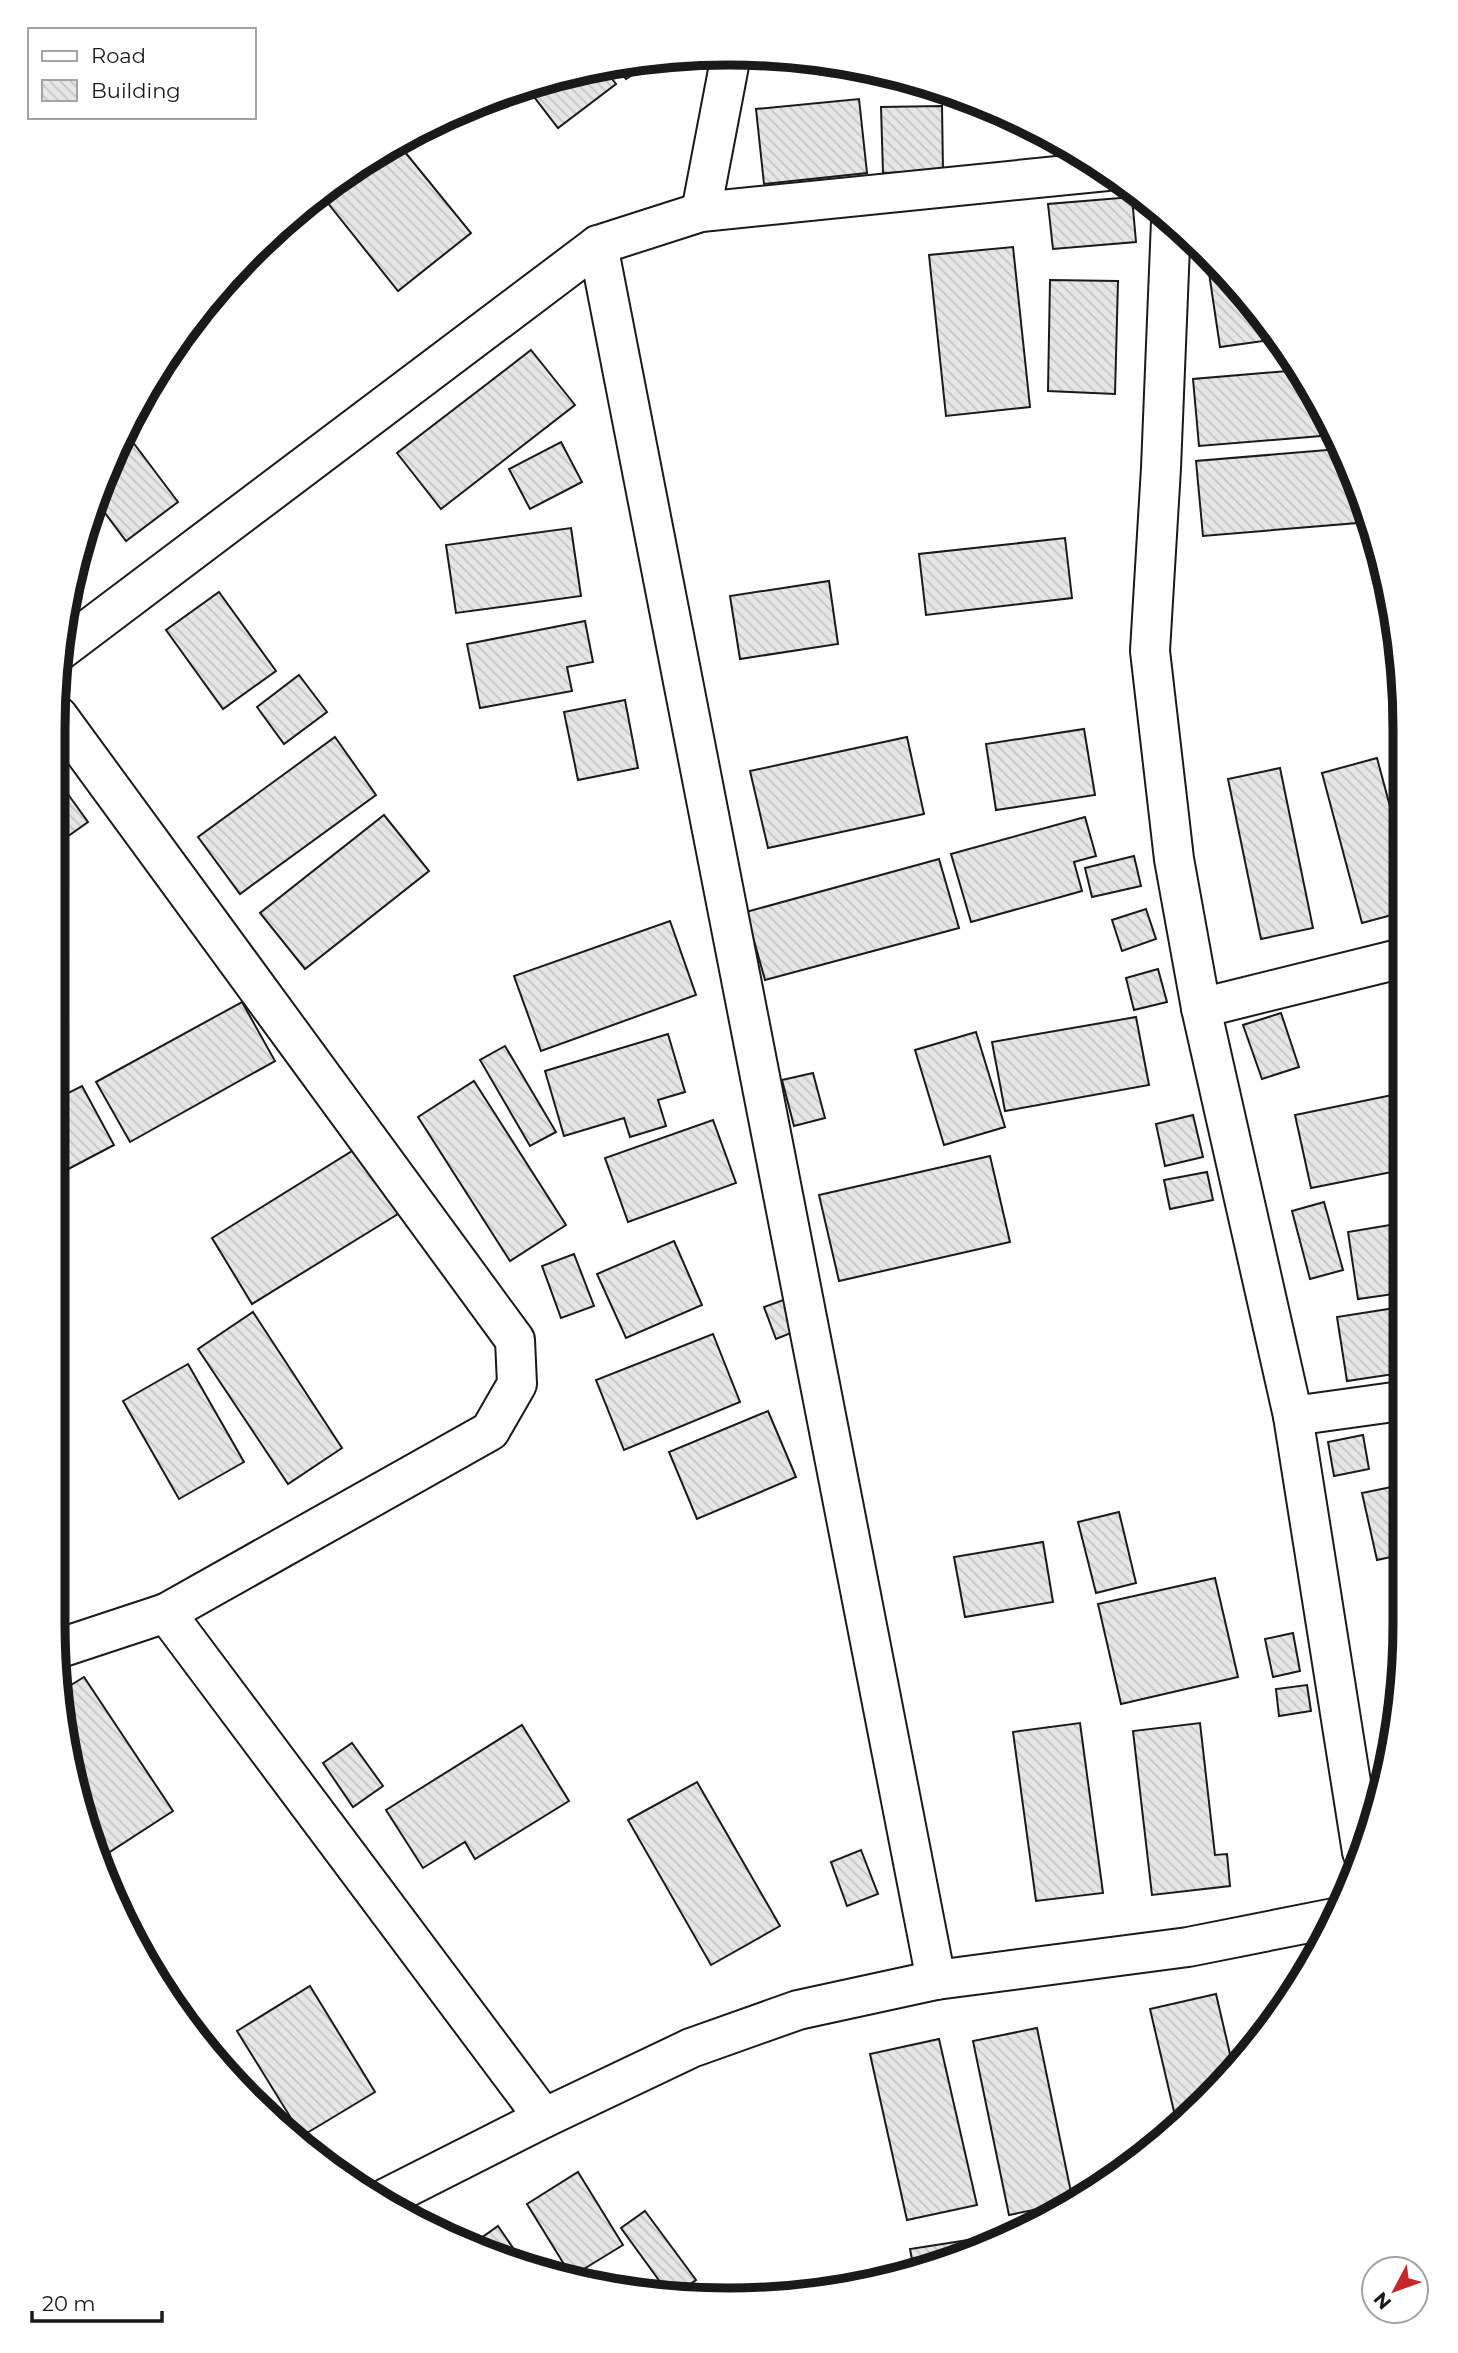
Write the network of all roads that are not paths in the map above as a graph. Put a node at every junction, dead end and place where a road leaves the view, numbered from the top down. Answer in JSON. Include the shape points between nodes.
{"nodes":[{"id":1,"x":729,"y":65,"type":"edge"},
{"id":2,"x":1091,"y":173,"type":"edge"},
{"id":3,"x":701,"y":212,"type":"junction"},
{"id":4,"x":1171,"y":233,"type":"edge"},
{"id":5,"x":598,"y":245,"type":"junction"},
{"id":6,"x":70,"y":643,"type":"edge"},
{"id":7,"x":65,"y":726,"type":"edge"},
{"id":8,"x":1393,"y":960,"type":"edge"},
{"id":9,"x":1201,"y":1008,"type":"junction"},
{"id":10,"x":1393,"y":1402,"type":"edge"},
{"id":11,"x":1293,"y":1416,"type":"junction"},
{"id":12,"x":166,"y":1613,"type":"junction"},
{"id":13,"x":65,"y":1645,"type":"edge"},
{"id":14,"x":1359,"y":1834,"type":"edge"},
{"id":15,"x":1324,"y":1920,"type":"edge"},
{"id":16,"x":936,"y":1980,"type":"junction"},
{"id":17,"x":544,"y":2118,"type":"junction"},
{"id":18,"x":391,"y":2195,"type":"edge"}],
"edges":[{"from":1,"to":3,"type":"street"},
{"from":2,"to":3,"type":"street"},
{"from":3,"to":5,"type":"street"},
{"from":4,"to":9,"type":"street","via":[[1150,650],[1174,859]]},
{"from":5,"to":6,"type":"street"},
{"from":5,"to":16,"type":"street"},
{"from":7,"to":12,"type":"street","via":[[515,1340],[517,1384],[490,1431]]},
{"from":8,"to":9,"type":"street"},
{"from":9,"to":11,"type":"street"},
{"from":10,"to":11,"type":"street"},
{"from":11,"to":14,"type":"street"},
{"from":12,"to":13,"type":"street"},
{"from":12,"to":17,"type":"street"},
{"from":15,"to":16,"type":"street","via":[[1188,1947]]},
{"from":16,"to":17,"type":"street","via":[[798,2010],[691,2048]]},
{"from":17,"to":18,"type":"street"}]}
